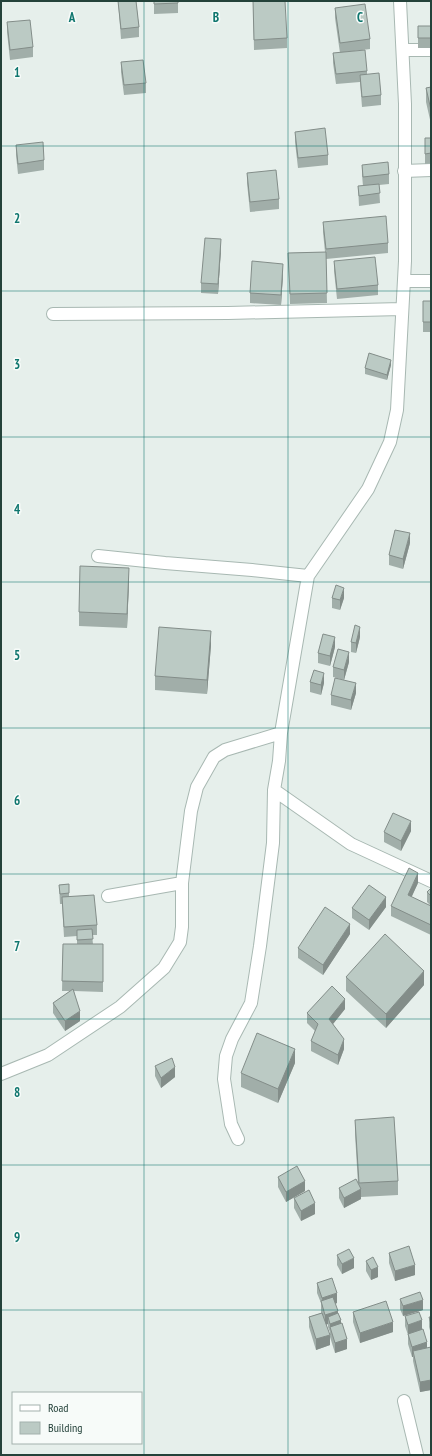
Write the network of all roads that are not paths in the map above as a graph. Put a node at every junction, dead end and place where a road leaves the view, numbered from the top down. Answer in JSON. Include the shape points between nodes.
{"nodes":[{"id":1,"x":400,"y":1,"type":"edge"},
{"id":2,"x":403,"y":50,"type":"junction"},
{"id":3,"x":431,"y":50,"type":"edge"},
{"id":4,"x":431,"y":170,"type":"edge"},
{"id":5,"x":404,"y":171,"type":"junction"},
{"id":6,"x":404,"y":281,"type":"junction"},
{"id":7,"x":431,"y":281,"type":"edge"},
{"id":8,"x":402,"y":309,"type":"junction"},
{"id":9,"x":53,"y":314,"type":"dead end"},
{"id":10,"x":98,"y":556,"type":"dead end"},
{"id":11,"x":308,"y":576,"type":"junction"},
{"id":12,"x":281,"y":733,"type":"junction"},
{"id":13,"x":274,"y":790,"type":"junction"},
{"id":14,"x":431,"y":881,"type":"edge"},
{"id":15,"x":182,"y":883,"type":"junction"},
{"id":16,"x":108,"y":896,"type":"dead end"},
{"id":17,"x":1,"y":1074,"type":"edge"},
{"id":18,"x":238,"y":1139,"type":"dead end"},
{"id":19,"x":404,"y":1401,"type":"dead end"},
{"id":20,"x":417,"y":1455,"type":"edge"}],
"edges":[{"from":1,"to":2,"type":"street"},
{"from":2,"to":3,"type":"street"},
{"from":2,"to":5,"type":"street"},
{"from":4,"to":5,"type":"street"},
{"from":5,"to":6,"type":"street"},
{"from":6,"to":7,"type":"street"},
{"from":6,"to":8,"type":"street"},
{"from":8,"to":9,"type":"street"},
{"from":8,"to":11,"type":"street","via":[[397,410],[390,442],[368,489]]},
{"from":10,"to":11,"type":"street"},
{"from":11,"to":12,"type":"street"},
{"from":12,"to":13,"type":"street"},
{"from":12,"to":15,"type":"street","via":[[225,750],[214,757],[198,787],[191,811]]},
{"from":13,"to":14,"type":"street","via":[[351,844]]},
{"from":13,"to":18,"type":"street","via":[[272,850],[251,1003],[226,1056],[224,1078],[231,1124]]},
{"from":15,"to":16,"type":"street"},
{"from":15,"to":17,"type":"street","via":[[180,942],[164,968],[120,1007],[48,1055]]},
{"from":19,"to":20,"type":"street"}]}
